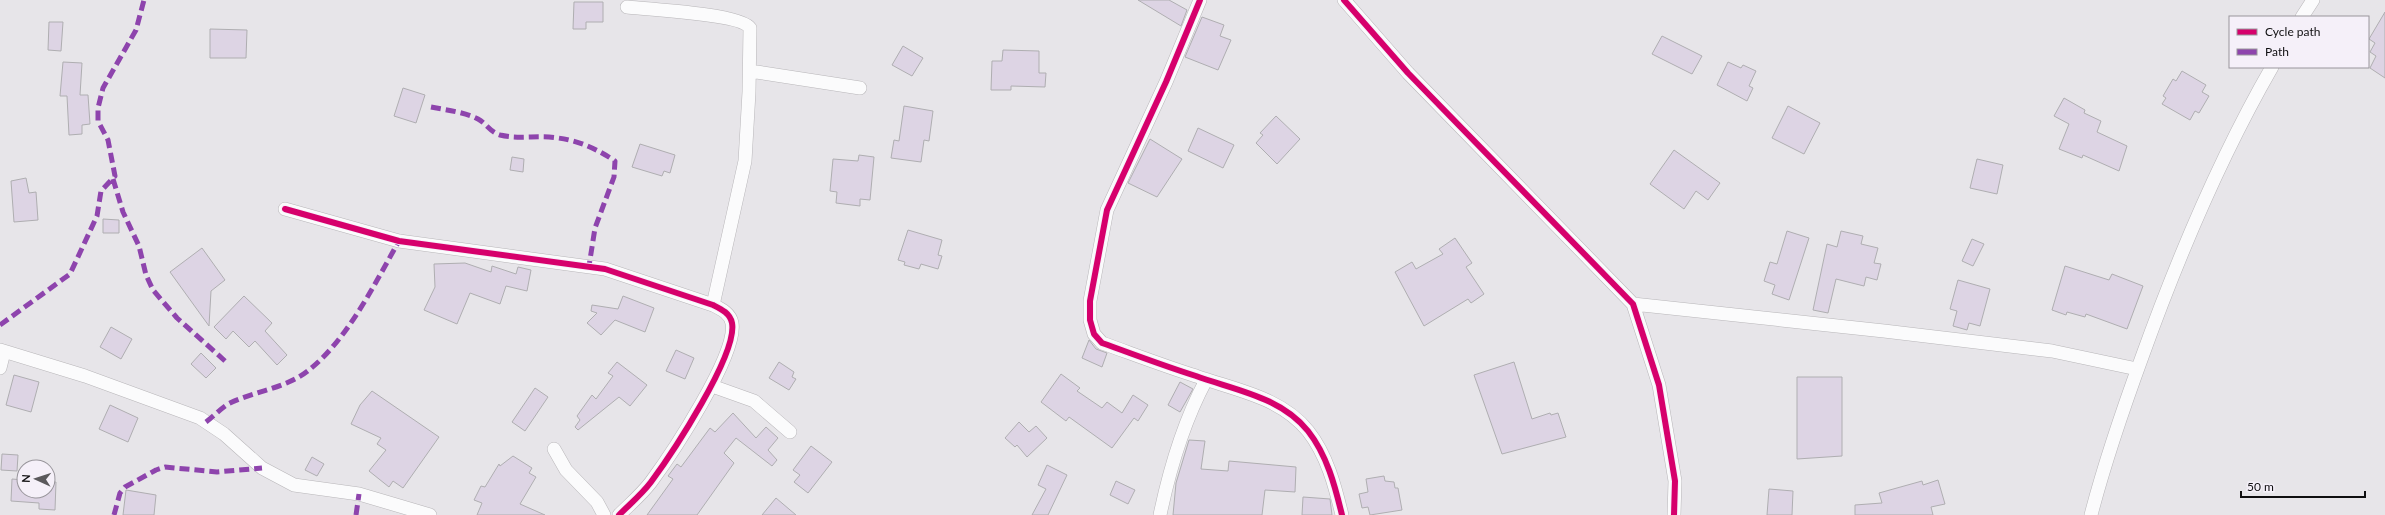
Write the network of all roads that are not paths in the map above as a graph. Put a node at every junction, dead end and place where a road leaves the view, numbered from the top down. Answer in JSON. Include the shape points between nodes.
{"nodes":[{"id":1,"x":1200,"y":0,"type":"edge"},
{"id":2,"x":1344,"y":0,"type":"edge"},
{"id":3,"x":2313,"y":0,"type":"edge"},
{"id":4,"x":627,"y":7,"type":"dead end"},
{"id":5,"x":2303,"y":16,"type":"edge"},
{"id":6,"x":2271,"y":68,"type":"edge"},
{"id":7,"x":750,"y":71,"type":"junction"},
{"id":8,"x":860,"y":88,"type":"dead end"},
{"id":9,"x":285,"y":209,"type":"dead end"},
{"id":10,"x":1633,"y":304,"type":"junction"},
{"id":11,"x":713,"y":305,"type":"junction"},
{"id":12,"x":2,"y":351,"type":"edge"},
{"id":13,"x":0,"y":368,"type":"edge"},
{"id":14,"x":2137,"y":369,"type":"junction"},
{"id":15,"x":1206,"y":380,"type":"junction"},
{"id":16,"x":712,"y":386,"type":"junction"},
{"id":17,"x":790,"y":432,"type":"dead end"},
{"id":18,"x":554,"y":449,"type":"dead end"},
{"id":19,"x":430,"y":515,"type":"edge"},
{"id":20,"x":604,"y":515,"type":"edge"},
{"id":21,"x":620,"y":515,"type":"edge"},
{"id":22,"x":1160,"y":515,"type":"edge"},
{"id":23,"x":1342,"y":515,"type":"edge"},
{"id":24,"x":1674,"y":515,"type":"edge"},
{"id":25,"x":2091,"y":515,"type":"edge"}],
"edges":[{"from":1,"to":15,"type":"street","via":[[1166,82],[1107,210],[1090,301],[1090,320],[1094,334],[1102,343]]},
{"from":2,"to":10,"type":"street","via":[[1408,72]]},
{"from":3,"to":5,"type":"street"},
{"from":4,"to":7,"type":"street","via":[[720,16],[745,22],[751,32]]},
{"from":6,"to":14,"type":"street","via":[[2214,180],[2166,290]]},
{"from":7,"to":8,"type":"street"},
{"from":7,"to":11,"type":"street","via":[[745,161]]},
{"from":9,"to":11,"type":"street","via":[[399,241],[605,269]]},
{"from":10,"to":14,"type":"street","via":[[2052,351]]},
{"from":10,"to":24,"type":"street","via":[[1659,385],[1675,481]]},
{"from":11,"to":16,"type":"street","via":[[729,316],[732,327]]},
{"from":12,"to":13,"type":"street"},
{"from":12,"to":19,"type":"street","via":[[85,376],[200,418],[224,434],[262,468],[294,485],[359,494]]},
{"from":14,"to":25,"type":"street"},
{"from":15,"to":22,"type":"street","via":[[1190,410],[1177,444]]},
{"from":15,"to":23,"type":"street","via":[[1251,392],[1284,410],[1308,431],[1324,458]]},
{"from":16,"to":17,"type":"street","via":[[754,401]]},
{"from":16,"to":21,"type":"street","via":[[682,437],[650,483]]},
{"from":18,"to":20,"type":"street","via":[[566,470],[597,502]]}]}
